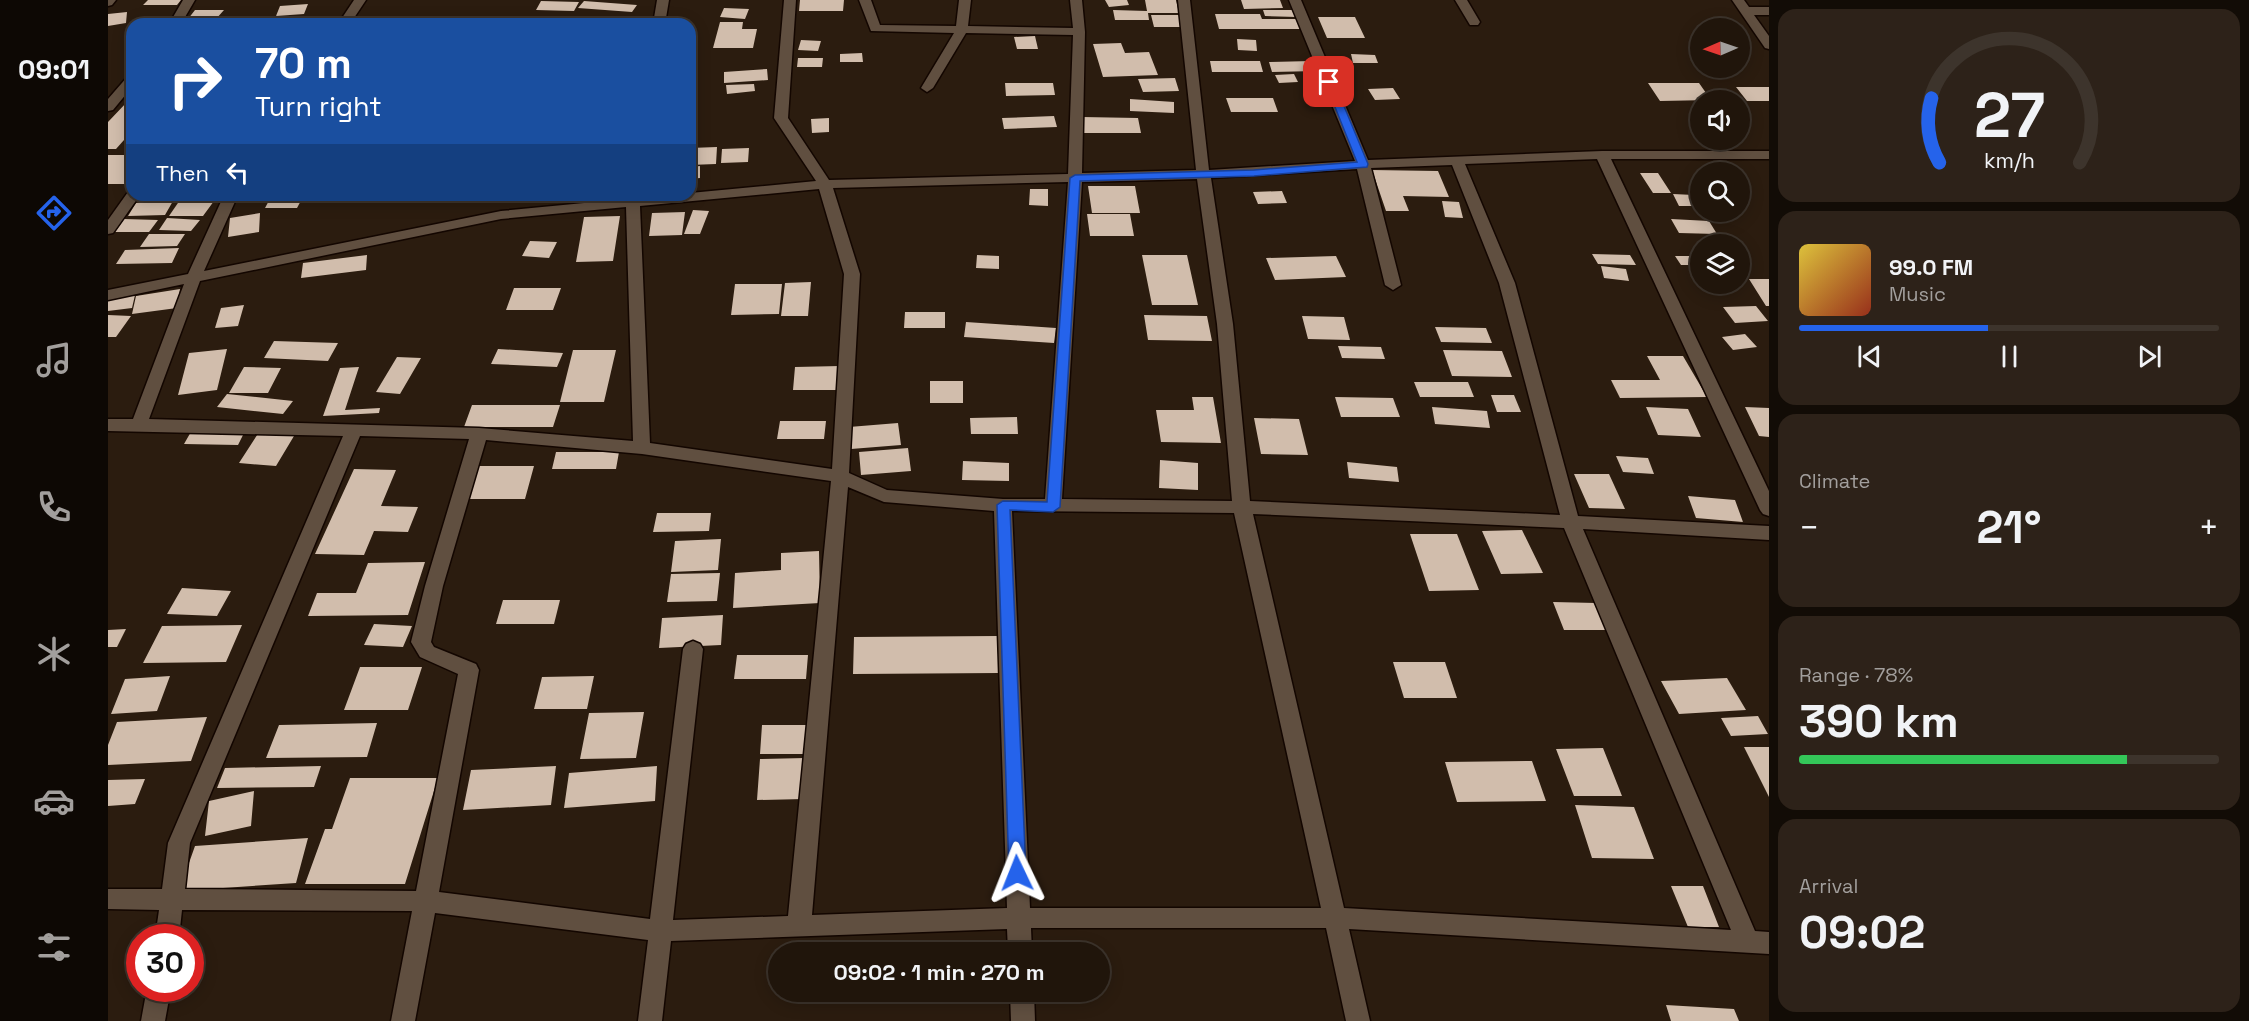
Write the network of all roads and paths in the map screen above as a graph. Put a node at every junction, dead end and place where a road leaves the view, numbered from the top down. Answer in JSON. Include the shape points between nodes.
{"nodes":[{"id":1,"x":189,"y":0,"type":"edge"},
{"id":2,"x":360,"y":0,"type":"edge"},
{"id":3,"x":663,"y":0,"type":"edge"},
{"id":4,"x":790,"y":0,"type":"edge"},
{"id":5,"x":865,"y":0,"type":"edge"},
{"id":6,"x":965,"y":0,"type":"edge"},
{"id":7,"x":1076,"y":0,"type":"edge"},
{"id":8,"x":1184,"y":0,"type":"edge"},
{"id":9,"x":1296,"y":0,"type":"edge"},
{"id":10,"x":1461,"y":0,"type":"edge"},
{"id":11,"x":1738,"y":0,"type":"edge"},
{"id":12,"x":1747,"y":10,"type":"junction"},
{"id":13,"x":1769,"y":11,"type":"edge"},
{"id":14,"x":178,"y":18,"type":"edge"},
{"id":15,"x":348,"y":18,"type":"edge"},
{"id":16,"x":660,"y":18,"type":"edge"},
{"id":17,"x":1474,"y":22,"type":"dead end"},
{"id":18,"x":961,"y":32,"type":"junction"},
{"id":19,"x":1079,"y":32,"type":"junction"},
{"id":20,"x":1769,"y":45,"type":"edge"},
{"id":21,"x":126,"y":86,"type":"edge"},
{"id":22,"x":927,"y":88,"type":"dead end"},
{"id":23,"x":108,"y":107,"type":"edge"},
{"id":24,"x":1602,"y":155,"type":"junction"},
{"id":25,"x":1769,"y":155,"type":"edge"},
{"id":26,"x":1458,"y":163,"type":"junction"},
{"id":27,"x":1363,"y":164,"type":"junction"},
{"id":28,"x":1203,"y":174,"type":"junction"},
{"id":29,"x":1075,"y":178,"type":"junction"},
{"id":30,"x":825,"y":184,"type":"junction"},
{"id":31,"x":696,"y":194,"type":"edge"},
{"id":32,"x":129,"y":201,"type":"edge"},
{"id":33,"x":228,"y":201,"type":"edge"},
{"id":34,"x":616,"y":201,"type":"edge"},
{"id":35,"x":632,"y":201,"type":"edge"},
{"id":36,"x":108,"y":230,"type":"edge"},
{"id":37,"x":194,"y":277,"type":"junction"},
{"id":38,"x":1393,"y":285,"type":"dead end"},
{"id":39,"x":108,"y":296,"type":"edge"},
{"id":40,"x":140,"y":424,"type":"junction"},
{"id":41,"x":108,"y":425,"type":"edge"},
{"id":42,"x":354,"y":430,"type":"junction"},
{"id":43,"x":479,"y":434,"type":"junction"},
{"id":44,"x":642,"y":448,"type":"junction"},
{"id":45,"x":840,"y":476,"type":"junction"},
{"id":46,"x":1003,"y":505,"type":"junction"},
{"id":47,"x":1053,"y":507,"type":"junction"},
{"id":48,"x":1242,"y":507,"type":"junction"},
{"id":49,"x":1769,"y":510,"type":"edge"},
{"id":50,"x":1571,"y":522,"type":"junction"},
{"id":51,"x":1769,"y":534,"type":"edge"},
{"id":52,"x":693,"y":649,"type":"dead end"},
{"id":53,"x":108,"y":899,"type":"edge"},
{"id":54,"x":173,"y":901,"type":"junction"},
{"id":55,"x":425,"y":901,"type":"junction"},
{"id":56,"x":1019,"y":918,"type":"junction"},
{"id":57,"x":1334,"y":918,"type":"junction"},
{"id":58,"x":169,"y":924,"type":"edge"},
{"id":59,"x":799,"y":927,"type":"junction"},
{"id":60,"x":662,"y":931,"type":"junction"},
{"id":61,"x":1020,"y":942,"type":"edge"},
{"id":62,"x":1759,"y":943,"type":"edge"},
{"id":63,"x":156,"y":1002,"type":"edge"},
{"id":64,"x":1022,"y":1002,"type":"edge"},
{"id":65,"x":153,"y":1021,"type":"edge"},
{"id":66,"x":403,"y":1021,"type":"edge"},
{"id":67,"x":650,"y":1021,"type":"edge"},
{"id":68,"x":1023,"y":1021,"type":"edge"},
{"id":69,"x":1358,"y":1021,"type":"edge"}],
"edges":[{"from":1,"to":14,"type":"street"},
{"from":2,"to":15,"type":"street"},
{"from":3,"to":16,"type":"street"},
{"from":4,"to":30,"type":"street","via":[[781,118]]},
{"from":5,"to":18,"type":"street","via":[[875,28]]},
{"from":6,"to":18,"type":"street"},
{"from":7,"to":19,"type":"street"},
{"from":8,"to":28,"type":"street"},
{"from":9,"to":27,"type":"street"},
{"from":10,"to":17,"type":"street"},
{"from":11,"to":12,"type":"street"},
{"from":12,"to":13,"type":"street"},
{"from":12,"to":20,"type":"street"},
{"from":18,"to":19,"type":"street"},
{"from":18,"to":22,"type":"street"},
{"from":19,"to":29,"type":"street"},
{"from":21,"to":23,"type":"street"},
{"from":24,"to":25,"type":"street"},
{"from":24,"to":26,"type":"street"},
{"from":24,"to":49,"type":"street"},
{"from":26,"to":27,"type":"street"},
{"from":26,"to":50,"type":"street","via":[[1508,283]]},
{"from":27,"to":28,"type":"street"},
{"from":27,"to":38,"type":"street"},
{"from":28,"to":29,"type":"street"},
{"from":28,"to":48,"type":"street","via":[[1225,324]]},
{"from":29,"to":30,"type":"street"},
{"from":29,"to":47,"type":"street"},
{"from":30,"to":31,"type":"street"},
{"from":30,"to":45,"type":"street","via":[[852,274]]},
{"from":32,"to":36,"type":"street"},
{"from":33,"to":37,"type":"street"},
{"from":34,"to":37,"type":"street","via":[[501,215]]},
{"from":35,"to":44,"type":"street"},
{"from":37,"to":39,"type":"street"},
{"from":37,"to":40,"type":"street"},
{"from":40,"to":41,"type":"street"},
{"from":40,"to":42,"type":"street"},
{"from":42,"to":43,"type":"street"},
{"from":42,"to":54,"type":"street","via":[[179,843]]},
{"from":43,"to":44,"type":"street"},
{"from":43,"to":55,"type":"street","via":[[421,642],[427,652],[469,670]]},
{"from":44,"to":45,"type":"street"},
{"from":45,"to":46,"type":"street","via":[[884,496]]},
{"from":45,"to":59,"type":"street"},
{"from":46,"to":47,"type":"street"},
{"from":46,"to":56,"type":"street"},
{"from":47,"to":48,"type":"street"},
{"from":48,"to":50,"type":"street"},
{"from":48,"to":57,"type":"street"},
{"from":50,"to":51,"type":"street"},
{"from":50,"to":62,"type":"street"},
{"from":52,"to":60,"type":"street"},
{"from":53,"to":54,"type":"street"},
{"from":54,"to":55,"type":"street"},
{"from":54,"to":58,"type":"street"},
{"from":55,"to":60,"type":"street"},
{"from":55,"to":66,"type":"street"},
{"from":56,"to":57,"type":"street"},
{"from":56,"to":59,"type":"street"},
{"from":56,"to":61,"type":"street"},
{"from":57,"to":62,"type":"street"},
{"from":57,"to":69,"type":"street"},
{"from":59,"to":60,"type":"street"},
{"from":60,"to":67,"type":"street"},
{"from":63,"to":65,"type":"street"},
{"from":64,"to":68,"type":"street"}]}
